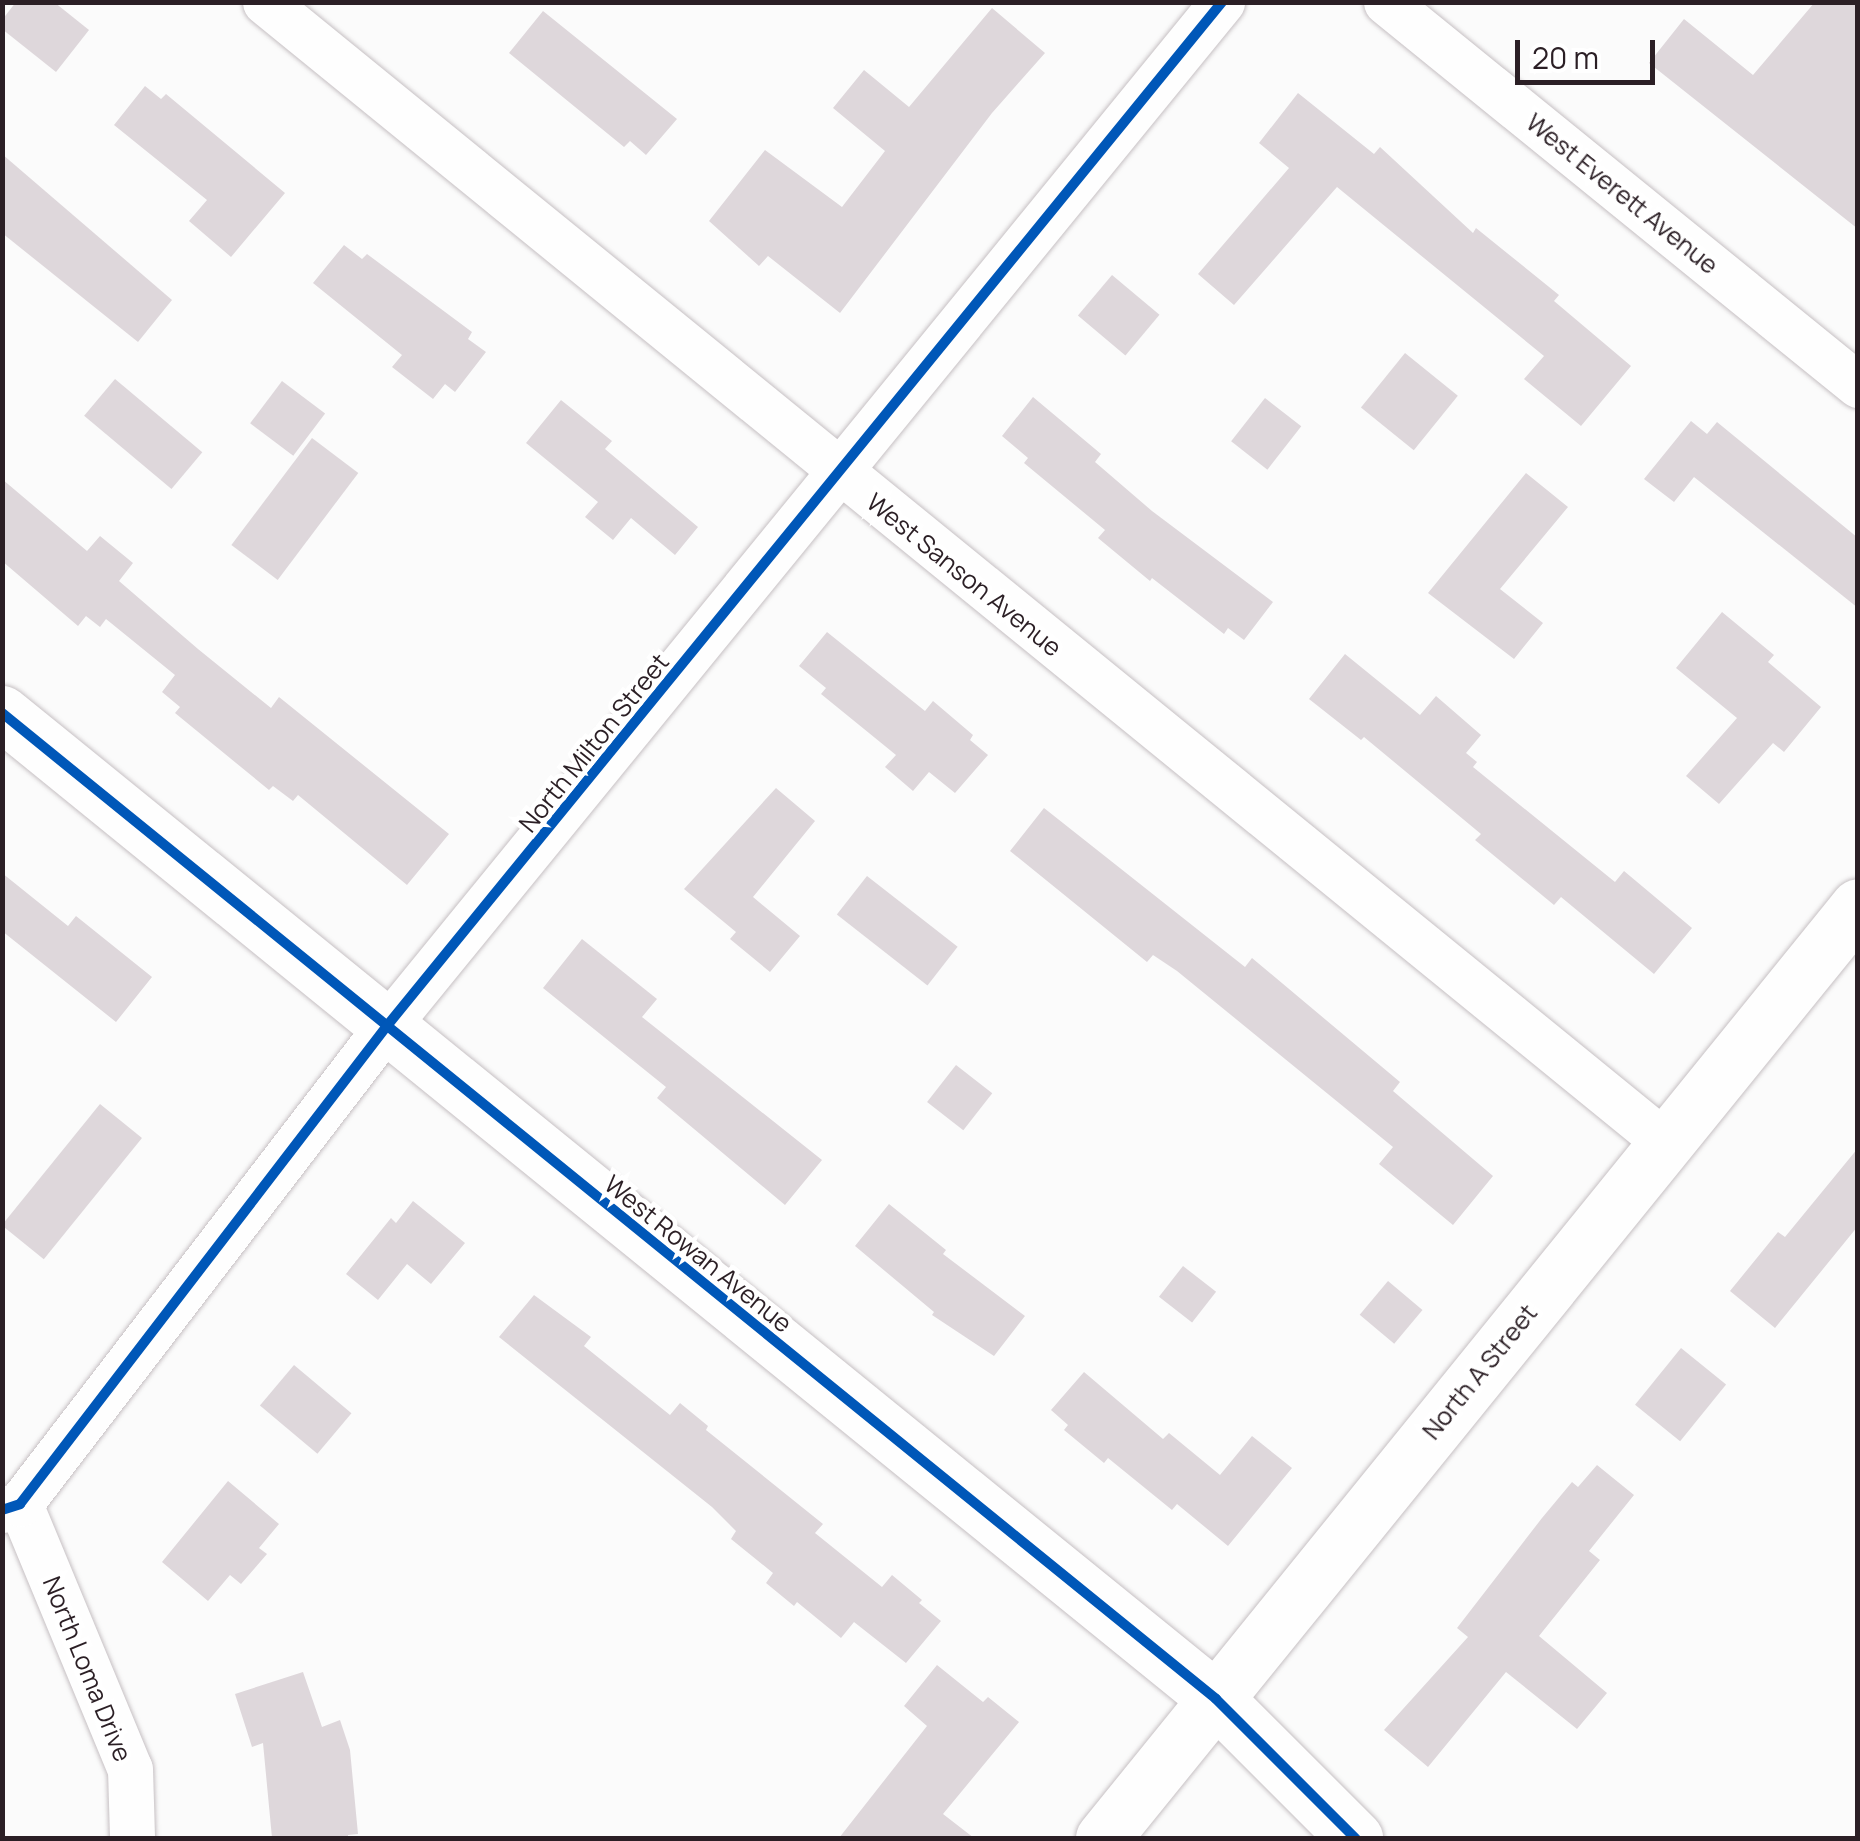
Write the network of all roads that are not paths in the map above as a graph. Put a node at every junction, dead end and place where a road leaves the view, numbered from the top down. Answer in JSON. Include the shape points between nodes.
{"nodes":[{"id":1,"x":265,"y":2,"type":"edge"},
{"id":2,"x":1222,"y":2,"type":"edge"},
{"id":3,"x":1386,"y":2,"type":"edge"},
{"id":4,"x":1858,"y":385,"type":"edge"},
{"id":5,"x":840,"y":474,"type":"junction"},
{"id":6,"x":2,"y":713,"type":"edge"},
{"id":7,"x":1858,"y":906,"type":"edge"},
{"id":8,"x":386,"y":1027,"type":"junction"},
{"id":9,"x":1666,"y":1144,"type":"junction"},
{"id":10,"x":11,"y":1507,"type":"edge"},
{"id":11,"x":1216,"y":1699,"type":"junction"},
{"id":12,"x":132,"y":1838,"type":"edge"},
{"id":13,"x":1103,"y":1838,"type":"edge"},
{"id":14,"x":1355,"y":1838,"type":"edge"}],
"edges":[{"from":1,"to":5,"type":"street","name":"West Sanson Avenue"},
{"from":2,"to":5,"type":"street","name":"North Milton Street"},
{"from":3,"to":4,"type":"street","name":"West Everett Avenue"},
{"from":5,"to":8,"type":"street","name":"North Milton Street"},
{"from":5,"to":9,"type":"street","name":"West Sanson Avenue"},
{"from":6,"to":8,"type":"street","name":"West Rowan Avenue"},
{"from":7,"to":9,"type":"street","name":"North A Street"},
{"from":8,"to":10,"type":"street","name":"North Milton Street"},
{"from":8,"to":11,"type":"street","name":"West Rowan Avenue"},
{"from":9,"to":11,"type":"street","name":"North A Street"},
{"from":10,"to":12,"type":"street","name":"North Loma Drive","via":[[130,1769]]},
{"from":11,"to":13,"type":"street","name":"North A Street"},
{"from":11,"to":14,"type":"street","name":"West Rowan Avenue"}]}
